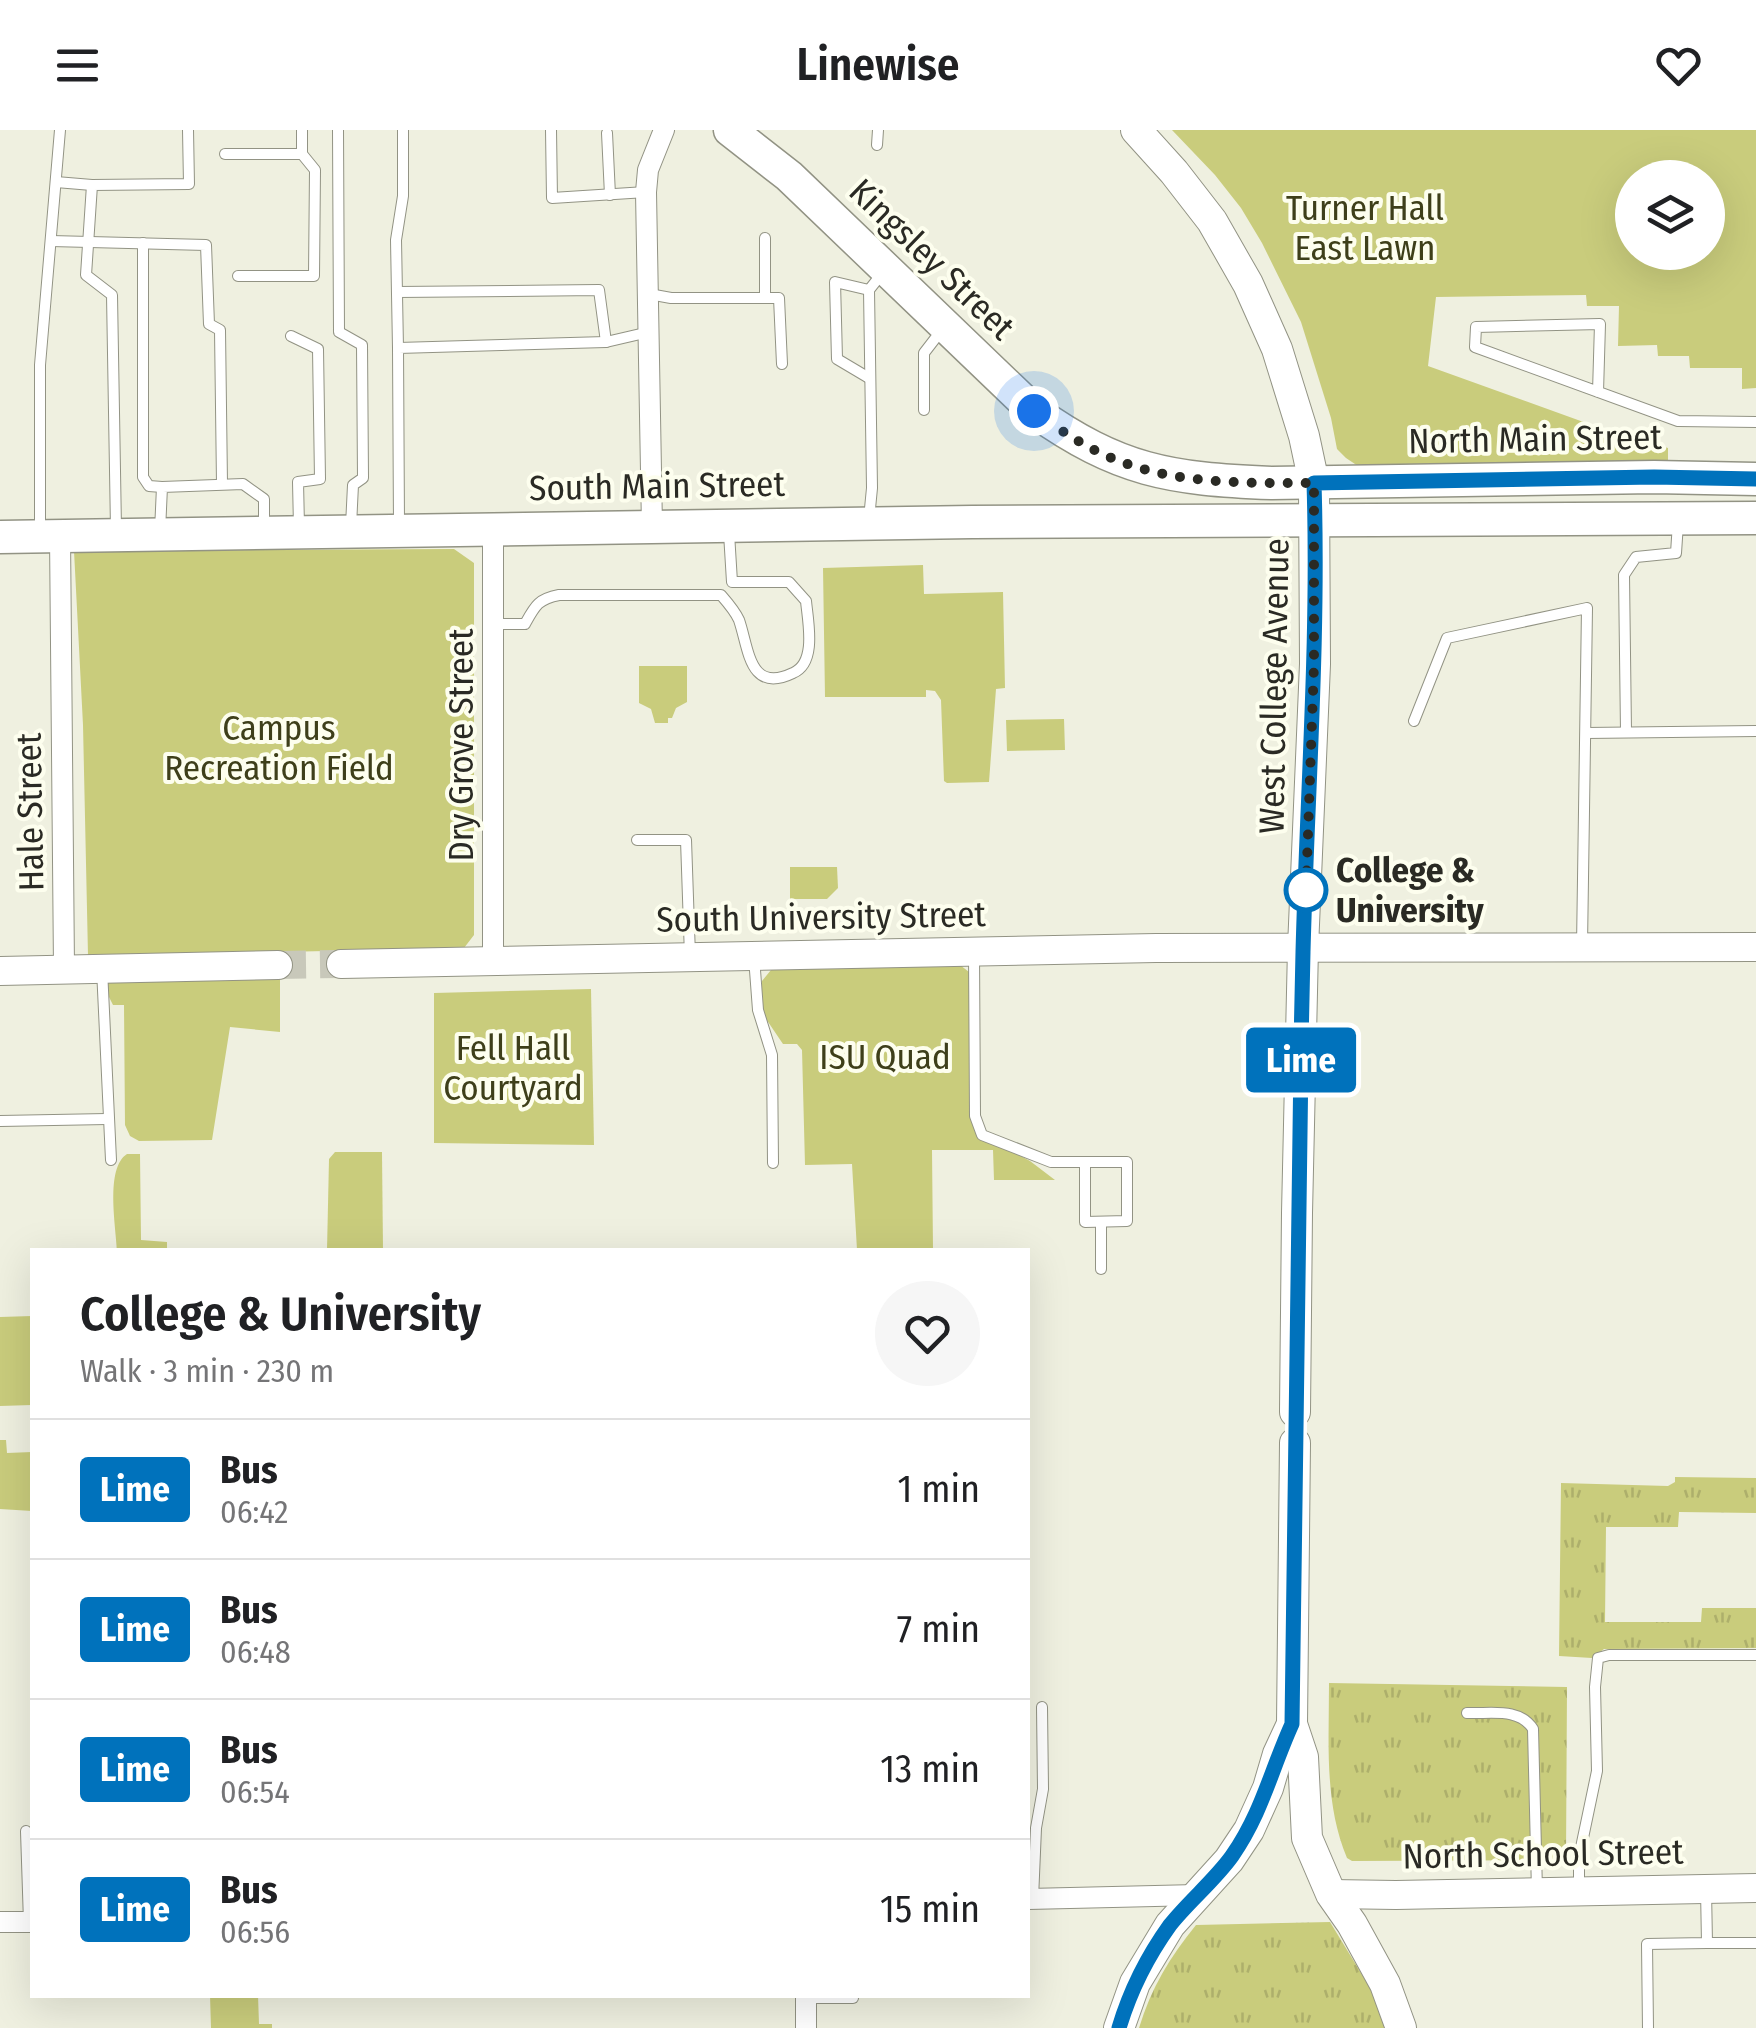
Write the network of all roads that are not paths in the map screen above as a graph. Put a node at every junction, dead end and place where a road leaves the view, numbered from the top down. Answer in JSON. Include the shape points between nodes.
{"nodes":[{"id":1,"x":60,"y":130,"type":"edge"},
{"id":2,"x":188,"y":130,"type":"edge"},
{"id":3,"x":302,"y":130,"type":"edge"},
{"id":4,"x":338,"y":130,"type":"edge"},
{"id":5,"x":403,"y":130,"type":"edge"},
{"id":6,"x":551,"y":130,"type":"edge"},
{"id":7,"x":664,"y":130,"type":"edge"},
{"id":8,"x":878,"y":130,"type":"edge"},
{"id":9,"x":1136,"y":130,"type":"edge"},
{"id":10,"x":607,"y":133,"type":"dead end"},
{"id":11,"x":745,"y":135,"type":"edge"},
{"id":12,"x":877,"y":145,"type":"dead end"},
{"id":13,"x":225,"y":154,"type":"dead end"},
{"id":14,"x":302,"y":154,"type":"junction"},
{"id":15,"x":56,"y":182,"type":"junction"},
{"id":16,"x":92,"y":186,"type":"junction"},
{"id":17,"x":646,"y":192,"type":"junction"},
{"id":18,"x":610,"y":195,"type":"junction"},
{"id":19,"x":765,"y":238,"type":"dead end"},
{"id":20,"x":52,"y":241,"type":"junction"},
{"id":21,"x":89,"y":242,"type":"junction"},
{"id":22,"x":143,"y":243,"type":"junction"},
{"id":23,"x":238,"y":276,"type":"dead end"},
{"id":24,"x":877,"y":280,"type":"junction"},
{"id":25,"x":397,"y":292,"type":"junction"},
{"id":26,"x":648,"y":294,"type":"junction"},
{"id":27,"x":766,"y":298,"type":"junction"},
{"id":28,"x":944,"y":326,"type":"junction"},
{"id":29,"x":649,"y":332,"type":"junction"},
{"id":30,"x":291,"y":336,"type":"dead end"},
{"id":31,"x":606,"y":342,"type":"junction"},
{"id":32,"x":398,"y":348,"type":"junction"},
{"id":33,"x":782,"y":364,"type":"dead end"},
{"id":34,"x":869,"y":378,"type":"junction"},
{"id":35,"x":1598,"y":392,"type":"junction"},
{"id":36,"x":924,"y":410,"type":"dead end"},
{"id":37,"x":1756,"y":422,"type":"edge"},
{"id":38,"x":1756,"y":479,"type":"edge"},
{"id":39,"x":1314,"y":483,"type":"junction"},
{"id":40,"x":222,"y":484,"type":"junction"},
{"id":41,"x":162,"y":487,"type":"junction"},
{"id":42,"x":1679,"y":518,"type":"junction"},
{"id":43,"x":1756,"y":518,"type":"edge"},
{"id":44,"x":1316,"y":521,"type":"junction"},
{"id":45,"x":868,"y":524,"type":"junction"},
{"id":46,"x":728,"y":526,"type":"junction"},
{"id":47,"x":652,"y":527,"type":"junction"},
{"id":48,"x":492,"y":528,"type":"junction"},
{"id":49,"x":399,"y":530,"type":"junction"},
{"id":50,"x":350,"y":531,"type":"junction"},
{"id":51,"x":264,"y":532,"type":"junction"},
{"id":52,"x":299,"y":532,"type":"junction"},
{"id":53,"x":160,"y":534,"type":"junction"},
{"id":54,"x":116,"y":535,"type":"junction"},
{"id":55,"x":50,"y":536,"type":"junction"},
{"id":56,"x":0,"y":537,"type":"edge"},
{"id":57,"x":732,"y":582,"type":"junction"},
{"id":58,"x":721,"y":595,"type":"junction"},
{"id":59,"x":493,"y":624,"type":"junction"},
{"id":60,"x":1414,"y":721,"type":"dead end"},
{"id":61,"x":1756,"y":730,"type":"edge"},
{"id":62,"x":1626,"y":732,"type":"junction"},
{"id":63,"x":1586,"y":733,"type":"junction"},
{"id":64,"x":638,"y":840,"type":"dead end"},
{"id":65,"x":1756,"y":946,"type":"edge"},
{"id":66,"x":1582,"y":947,"type":"junction"},
{"id":67,"x":1303,"y":948,"type":"junction"},
{"id":68,"x":974,"y":952,"type":"junction"},
{"id":69,"x":754,"y":956,"type":"junction"},
{"id":70,"x":690,"y":957,"type":"junction"},
{"id":71,"x":494,"y":962,"type":"junction"},
{"id":72,"x":341,"y":964,"type":"tunnel mouth"},
{"id":73,"x":278,"y":965,"type":"tunnel mouth"},
{"id":74,"x":64,"y":968,"type":"junction"},
{"id":75,"x":102,"y":968,"type":"junction"},
{"id":76,"x":0,"y":971,"type":"edge"},
{"id":77,"x":107,"y":1119,"type":"junction"},
{"id":78,"x":0,"y":1121,"type":"edge"},
{"id":79,"x":111,"y":1160,"type":"dead end"},
{"id":80,"x":1085,"y":1162,"type":"junction"},
{"id":81,"x":773,"y":1163,"type":"dead end"},
{"id":82,"x":1101,"y":1222,"type":"junction"},
{"id":83,"x":1101,"y":1268,"type":"dead end"},
{"id":84,"x":1295,"y":1412,"type":"dead end"},
{"id":85,"x":1295,"y":1443,"type":"dead end"},
{"id":86,"x":1756,"y":1655,"type":"edge"},
{"id":87,"x":1042,"y":1707,"type":"dead end"},
{"id":88,"x":1467,"y":1713,"type":"dead end"},
{"id":89,"x":1292,"y":1724,"type":"junction"},
{"id":90,"x":26,"y":1831,"type":"dead end"},
{"id":91,"x":1756,"y":1888,"type":"edge"},
{"id":92,"x":1706,"y":1889,"type":"junction"},
{"id":93,"x":1579,"y":1891,"type":"junction"},
{"id":94,"x":1537,"y":1892,"type":"junction"},
{"id":95,"x":1331,"y":1894,"type":"junction"},
{"id":96,"x":1197,"y":1895,"type":"junction"},
{"id":97,"x":1030,"y":1899,"type":"edge"},
{"id":98,"x":30,"y":1904,"type":"edge"},
{"id":99,"x":0,"y":1922,"type":"edge"},
{"id":100,"x":30,"y":1922,"type":"edge"},
{"id":101,"x":1756,"y":1943,"type":"edge"},
{"id":102,"x":1707,"y":1944,"type":"junction"},
{"id":103,"x":806,"y":1998,"type":"edge"},
{"id":104,"x":806,"y":2028,"type":"edge"},
{"id":105,"x":1118,"y":2028,"type":"edge"},
{"id":106,"x":1402,"y":2028,"type":"edge"},
{"id":107,"x":1648,"y":2028,"type":"edge"}],
"edges":[{"from":1,"to":15,"type":"lane"},
{"from":2,"to":16,"type":"lane","via":[[189,184]]},
{"from":3,"to":14,"type":"lane"},
{"from":4,"to":50,"type":"lane","via":[[339,332],[362,345],[363,478],[353,485]]},
{"from":5,"to":25,"type":"lane"},
{"from":6,"to":18,"type":"lane","via":[[552,198]]},
{"from":7,"to":17,"type":"street"},
{"from":8,"to":12,"type":"lane"},
{"from":9,"to":39,"type":"main road","name":"West College Avenue","via":[[1212,221],[1248,284],[1277,349]]},
{"from":10,"to":18,"type":"lane"},
{"from":11,"to":24,"type":"main road","name":"Kingsley Street"},
{"from":13,"to":14,"type":"lane"},
{"from":14,"to":23,"type":"lane","via":[[315,170],[314,276]]},
{"from":15,"to":16,"type":"lane"},
{"from":15,"to":20,"type":"lane"},
{"from":16,"to":21,"type":"lane"},
{"from":17,"to":18,"type":"lane"},
{"from":17,"to":26,"type":"street"},
{"from":19,"to":27,"type":"lane"},
{"from":20,"to":21,"type":"lane"},
{"from":20,"to":55,"type":"lane","via":[[40,365]]},
{"from":21,"to":22,"type":"lane"},
{"from":21,"to":54,"type":"lane","via":[[86,276],[112,294]]},
{"from":22,"to":40,"type":"lane","via":[[206,245],[209,324],[220,330]]},
{"from":22,"to":41,"type":"lane","via":[[143,477],[149,486]]},
{"from":24,"to":28,"type":"main road","name":"Kingsley Street"},
{"from":24,"to":34,"type":"lane"},
{"from":24,"to":34,"type":"lane","via":[[834,282],[836,359]]},
{"from":25,"to":31,"type":"lane","via":[[599,290]]},
{"from":25,"to":32,"type":"lane"},
{"from":26,"to":27,"type":"lane"},
{"from":26,"to":29,"type":"street"},
{"from":27,"to":33,"type":"lane","via":[[780,298]]},
{"from":28,"to":36,"type":"lane","via":[[924,354]]},
{"from":28,"to":39,"type":"main road","name":"Kingsley Street","via":[[1034,411],[1107,456],[1180,477]]},
{"from":29,"to":31,"type":"lane"},
{"from":29,"to":47,"type":"street"},
{"from":30,"to":52,"type":"lane","via":[[318,349],[320,479],[298,482]]},
{"from":31,"to":32,"type":"lane"},
{"from":32,"to":49,"type":"lane"},
{"from":34,"to":45,"type":"lane"},
{"from":35,"to":35,"type":"lane","via":[[1476,347],[1476,327],[1600,324]]},
{"from":35,"to":37,"type":"lane","via":[[1678,421]]},
{"from":38,"to":39,"type":"main road","name":"North Main Street"},
{"from":39,"to":44,"type":"main road","name":"West College Avenue"},
{"from":40,"to":41,"type":"lane"},
{"from":40,"to":51,"type":"lane","via":[[243,484],[264,498]]},
{"from":41,"to":53,"type":"lane"},
{"from":42,"to":43,"type":"main road"},
{"from":42,"to":44,"type":"main road"},
{"from":42,"to":62,"type":"lane","via":[[1676,553],[1636,557],[1624,575]]},
{"from":44,"to":45,"type":"main road","name":"South Main Street"},
{"from":44,"to":67,"type":"main road","name":"West College Avenue"},
{"from":45,"to":46,"type":"main road","name":"South Main Street"},
{"from":46,"to":47,"type":"main road","name":"South Main Street"},
{"from":46,"to":57,"type":"lane"},
{"from":47,"to":48,"type":"main road","name":"South Main Street"},
{"from":48,"to":49,"type":"main road","name":"South Main Street"},
{"from":48,"to":59,"type":"street","name":"Dry Grove Street"},
{"from":49,"to":50,"type":"main road","name":"South Main Street"},
{"from":50,"to":52,"type":"main road","name":"South Main Street"},
{"from":51,"to":52,"type":"main road","name":"South Main Street"},
{"from":51,"to":53,"type":"main road","name":"South Main Street"},
{"from":53,"to":54,"type":"main road","name":"South Main Street"},
{"from":54,"to":55,"type":"main road","name":"South Main Street"},
{"from":55,"to":56,"type":"main road","name":"South Main Street"},
{"from":55,"to":74,"type":"street","name":"Hale Street"},
{"from":57,"to":58,"type":"lane"},
{"from":57,"to":58,"type":"lane","via":[[788,582],[800,592],[808,627],[804,666],[773,680],[763,676],[748,660],[737,615]]},
{"from":58,"to":59,"type":"lane","via":[[559,595],[544,598],[525,624]]},
{"from":59,"to":71,"type":"street","name":"Dry Grove Street"},
{"from":60,"to":63,"type":"lane","via":[[1447,638],[1588,608]]},
{"from":61,"to":62,"type":"lane"},
{"from":62,"to":63,"type":"lane"},
{"from":63,"to":66,"type":"lane"},
{"from":64,"to":70,"type":"lane","via":[[686,840]]},
{"from":65,"to":66,"type":"street","name":"South University Street"},
{"from":66,"to":67,"type":"street","name":"South University Street"},
{"from":67,"to":68,"type":"street","name":"South University Street"},
{"from":67,"to":84,"type":"main road","name":"West College Avenue"},
{"from":68,"to":69,"type":"street","name":"South University Street"},
{"from":68,"to":80,"type":"lane","via":[[975,1116],[982,1135],[1051,1162]]},
{"from":69,"to":70,"type":"street","name":"South University Street"},
{"from":69,"to":81,"type":"lane","via":[[758,1010],[772,1055]]},
{"from":70,"to":71,"type":"street","name":"South University Street"},
{"from":71,"to":72,"type":"street","name":"South University Street"},
{"from":73,"to":75,"type":"street"},
{"from":74,"to":75,"type":"street"},
{"from":74,"to":76,"type":"street"},
{"from":75,"to":77,"type":"lane"},
{"from":77,"to":78,"type":"lane"},
{"from":77,"to":79,"type":"lane"},
{"from":80,"to":82,"type":"lane","via":[[1085,1222]]},
{"from":80,"to":82,"type":"lane","via":[[1127,1162],[1128,1221]]},
{"from":82,"to":83,"type":"lane"},
{"from":85,"to":89,"type":"main road"},
{"from":86,"to":93,"type":"lane","via":[[1598,1658],[1597,1771],[1579,1857]]},
{"from":87,"to":97,"type":"lane","via":[[1043,1789]]},
{"from":88,"to":94,"type":"lane","via":[[1518,1714],[1533,1729]]},
{"from":89,"to":95,"type":"main road","via":[[1303,1757],[1307,1838]]},
{"from":89,"to":96,"type":"main road","via":[[1249,1830]]},
{"from":90,"to":98,"type":"lane"},
{"from":91,"to":92,"type":"street","name":"North School Street"},
{"from":92,"to":93,"type":"street","name":"North School Street"},
{"from":92,"to":102,"type":"lane"},
{"from":93,"to":94,"type":"street","name":"North School Street"},
{"from":94,"to":95,"type":"street","name":"North School Street"},
{"from":95,"to":106,"type":"main road","via":[[1385,1984]]},
{"from":96,"to":97,"type":"street"},
{"from":96,"to":105,"type":"main road","via":[[1143,1968]]},
{"from":99,"to":100,"type":"street"},
{"from":101,"to":102,"type":"lane"},
{"from":102,"to":107,"type":"lane","via":[[1647,1944]]},
{"from":103,"to":104,"type":"street"}]}
